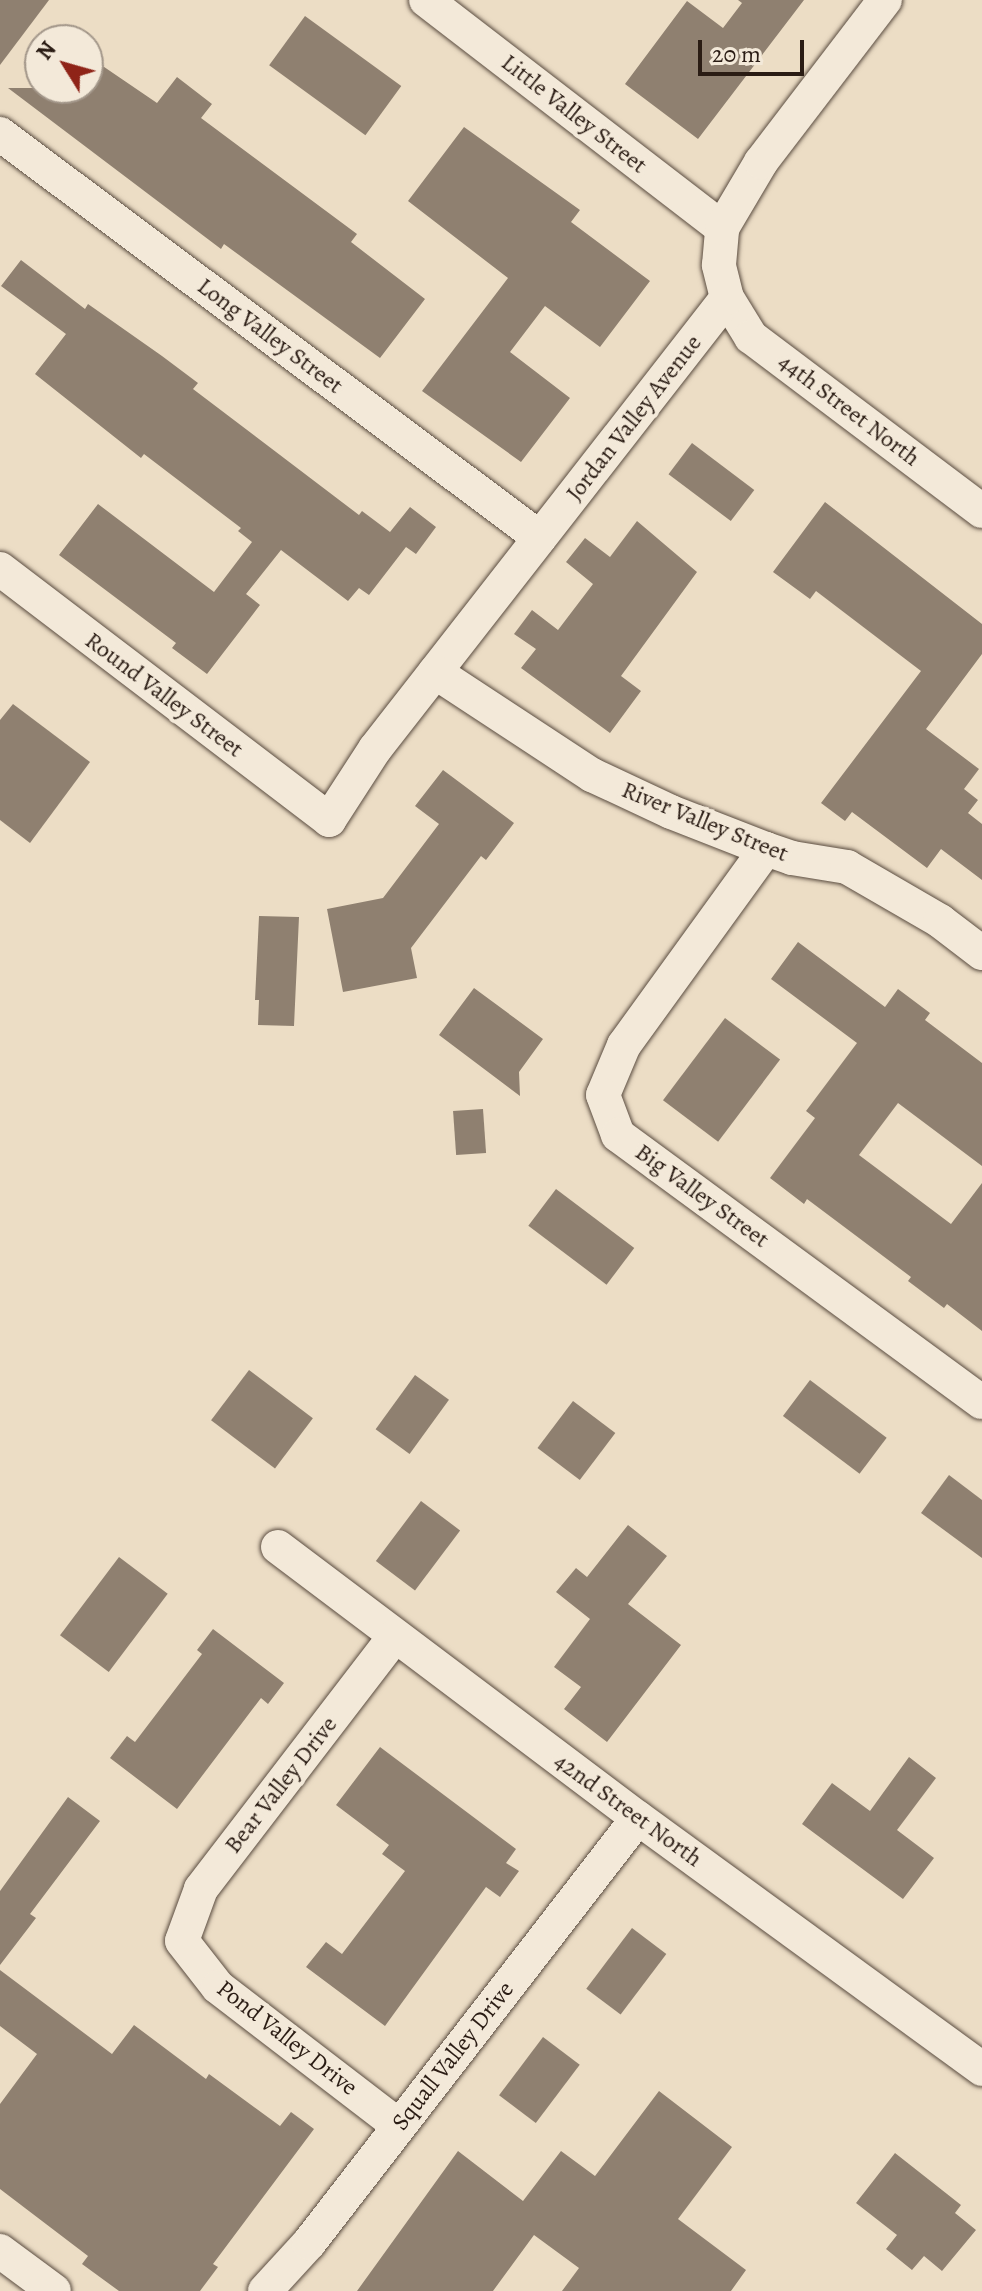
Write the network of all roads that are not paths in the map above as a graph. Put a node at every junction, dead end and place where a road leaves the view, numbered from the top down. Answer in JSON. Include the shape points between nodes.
{"nodes":[{"id":1,"x":426,"y":0,"type":"edge"},
{"id":2,"x":885,"y":0,"type":"edge"},
{"id":3,"x":0,"y":134,"type":"edge"},
{"id":4,"x":722,"y":228,"type":"junction"},
{"id":5,"x":727,"y":298,"type":"junction"},
{"id":6,"x":982,"y":511,"type":"edge"},
{"id":7,"x":540,"y":538,"type":"junction"},
{"id":8,"x":0,"y":569,"type":"edge"},
{"id":9,"x":435,"y":672,"type":"junction"},
{"id":10,"x":329,"y":820,"type":"joint"},
{"id":11,"x":766,"y":849,"type":"junction"},
{"id":12,"x":982,"y":953,"type":"edge"},
{"id":13,"x":982,"y":1402,"type":"edge"},
{"id":14,"x":278,"y":1547,"type":"dead end"},
{"id":15,"x":395,"y":1636,"type":"junction"},
{"id":16,"x":638,"y":1818,"type":"junction"},
{"id":17,"x":182,"y":1941,"type":"joint"},
{"id":18,"x":982,"y":2069,"type":"edge"},
{"id":19,"x":399,"y":2126,"type":"junction"},
{"id":20,"x":0,"y":2251,"type":"edge"},
{"id":21,"x":54,"y":2291,"type":"edge"},
{"id":22,"x":265,"y":2291,"type":"edge"}],
"edges":[{"from":1,"to":4,"type":"street","name":"Little Valley Street"},
{"from":2,"to":4,"type":"street","via":[[761,162]]},
{"from":3,"to":7,"type":"street","name":"Long Valley Street"},
{"from":4,"to":5,"type":"street","via":[[719,265]]},
{"from":5,"to":6,"type":"street","name":"44th Street North","via":[[751,337]]},
{"from":5,"to":7,"type":"street","name":"Jordan Valley Avenue"},
{"from":7,"to":9,"type":"street","name":"Jordan Valley Avenue"},
{"from":8,"to":10,"type":"street","name":"Round Valley Street"},
{"from":9,"to":10,"type":"street","name":"Jordan Valley Avenue"},
{"from":9,"to":11,"type":"street","name":"River Valley Street","via":[[592,775]]},
{"from":11,"to":12,"type":"street","name":"River Valley Street","via":[[847,867],[940,921]]},
{"from":11,"to":13,"type":"street","name":"Big Valley Street","via":[[624,1045],[603,1095],[618,1135]]},
{"from":14,"to":15,"type":"street","name":"42nd Street North"},
{"from":15,"to":16,"type":"street","name":"42nd Street North"},
{"from":15,"to":17,"type":"street","name":"Bear Valley Drive","via":[[201,1889]]},
{"from":16,"to":18,"type":"street","name":"42nd Street North"},
{"from":16,"to":19,"type":"street","name":"Squall Valley Drive"},
{"from":17,"to":19,"type":"street","name":"Pond Valley Drive","via":[[218,1987]]},
{"from":19,"to":22,"type":"street","name":"Squall Valley Drive"},
{"from":20,"to":21,"type":"street"}]}
